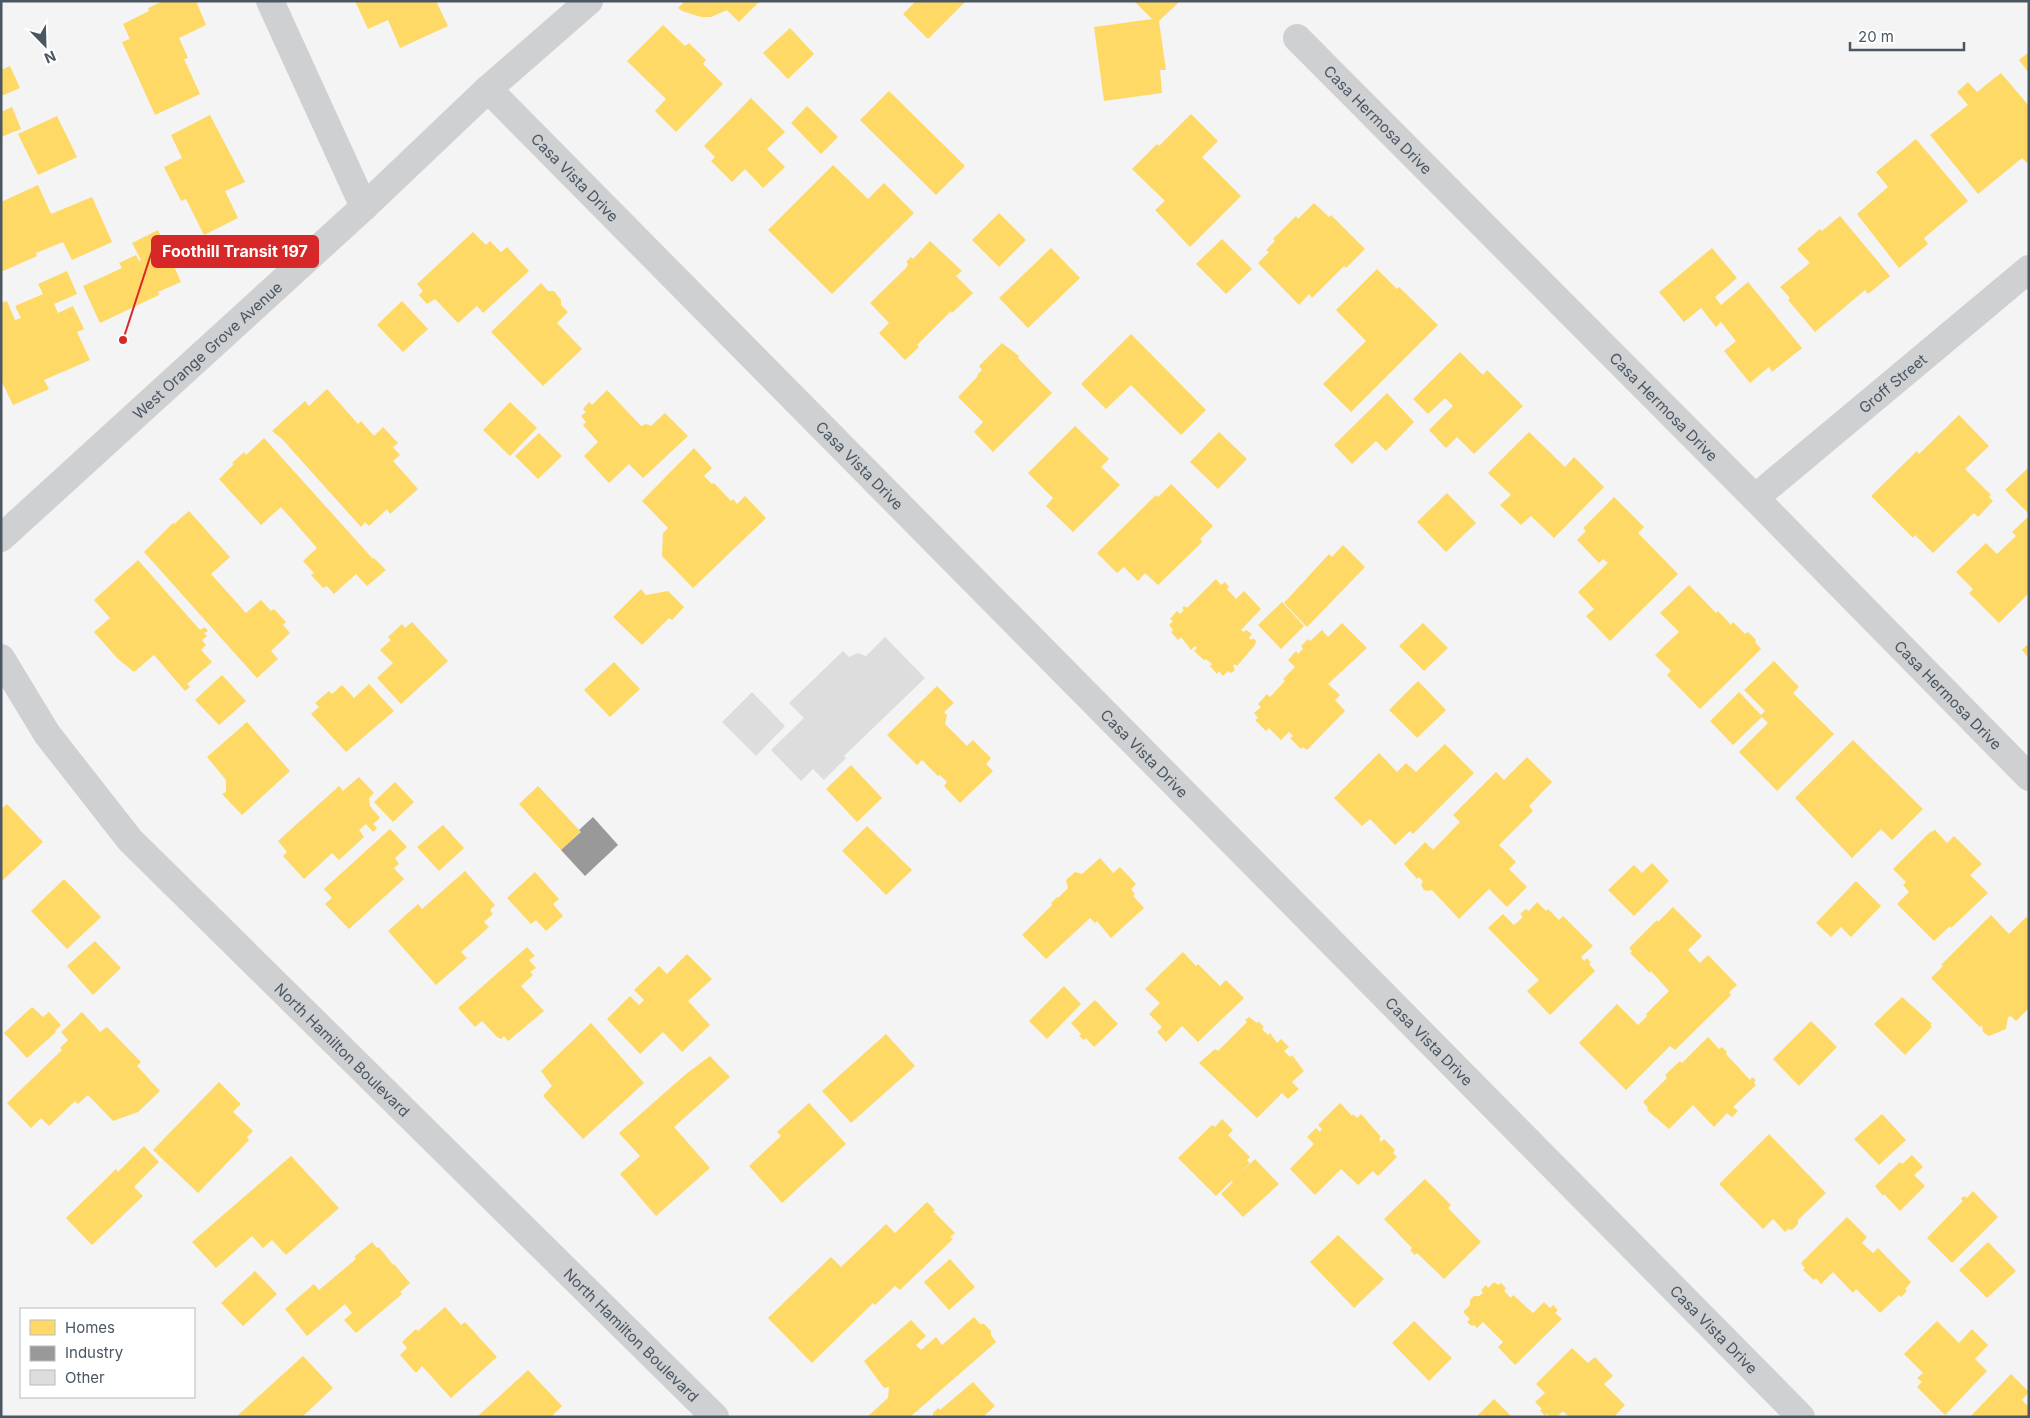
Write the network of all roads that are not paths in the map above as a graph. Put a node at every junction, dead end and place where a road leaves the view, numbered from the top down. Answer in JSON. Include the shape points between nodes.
{"nodes":[{"id":1,"x":270,"y":1,"type":"edge"},
{"id":2,"x":590,"y":1,"type":"edge"},
{"id":3,"x":1297,"y":38,"type":"dead end"},
{"id":4,"x":488,"y":89,"type":"junction"},
{"id":5,"x":364,"y":207,"type":"junction"},
{"id":6,"x":2029,"y":269,"type":"edge"},
{"id":7,"x":1755,"y":498,"type":"junction"},
{"id":8,"x":1,"y":538,"type":"edge"},
{"id":9,"x":1,"y":658,"type":"edge"},
{"id":10,"x":2029,"y":777,"type":"edge"},
{"id":11,"x":716,"y":1417,"type":"edge"},
{"id":12,"x":1801,"y":1417,"type":"edge"}],
"edges":[{"from":1,"to":5,"type":"street"},
{"from":2,"to":4,"type":"street","name":"West Orange Grove Avenue"},
{"from":3,"to":7,"type":"street","name":"Casa Hermosa Drive"},
{"from":4,"to":5,"type":"street","name":"West Orange Grove Avenue"},
{"from":4,"to":12,"type":"street","name":"Casa Vista Drive"},
{"from":5,"to":8,"type":"street","name":"West Orange Grove Avenue"},
{"from":6,"to":7,"type":"street","name":"Groff Street"},
{"from":7,"to":10,"type":"street","name":"Casa Hermosa Drive"},
{"from":9,"to":11,"type":"street","name":"North Hamilton Boulevard","via":[[48,734],[130,840]]}]}
